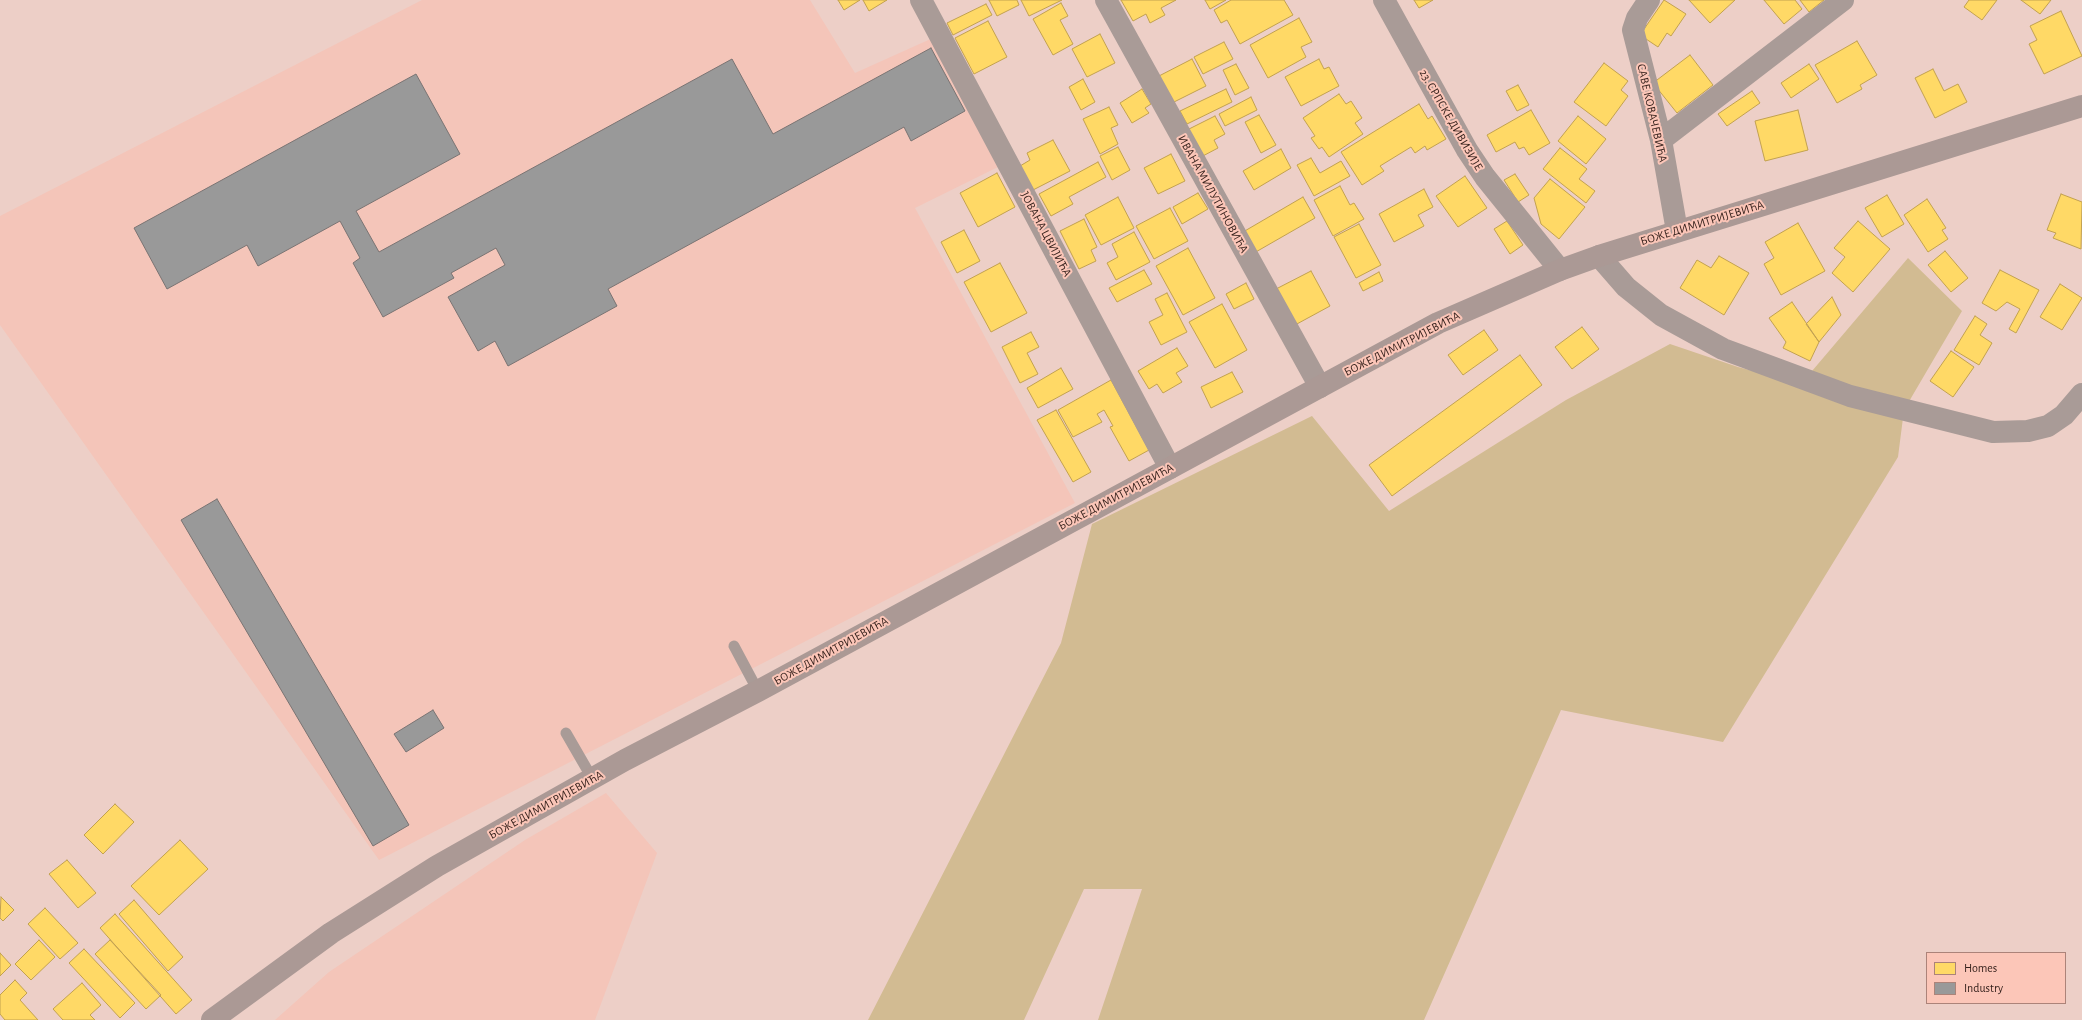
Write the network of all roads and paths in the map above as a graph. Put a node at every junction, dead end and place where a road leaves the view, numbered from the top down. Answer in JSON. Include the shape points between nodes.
{"nodes":[{"id":1,"x":922,"y":0,"type":"edge"},
{"id":2,"x":1106,"y":0,"type":"edge"},
{"id":3,"x":1384,"y":0,"type":"edge"},
{"id":4,"x":1649,"y":0,"type":"edge"},
{"id":5,"x":1843,"y":0,"type":"edge"},
{"id":6,"x":2082,"y":106,"type":"edge"},
{"id":7,"x":1661,"y":140,"type":"junction"},
{"id":8,"x":1676,"y":231,"type":"junction"},
{"id":9,"x":1599,"y":256,"type":"junction"},
{"id":10,"x":1560,"y":270,"type":"junction"},
{"id":11,"x":1320,"y":387,"type":"junction"},
{"id":12,"x":2082,"y":394,"type":"edge"},
{"id":13,"x":1170,"y":468,"type":"junction"},
{"id":14,"x":734,"y":646,"type":"dead end"},
{"id":15,"x":758,"y":691,"type":"junction"},
{"id":16,"x":566,"y":733,"type":"dead end"},
{"id":17,"x":592,"y":778,"type":"junction"},
{"id":18,"x":212,"y":1020,"type":"edge"}],
"edges":[{"from":1,"to":13,"type":"street","name":"ЈОВАНА ЦВИЈИЋА"},
{"from":2,"to":11,"type":"street","name":"ИВАНА МИЛУТИНОВИЋА"},
{"from":3,"to":10,"type":"street","name":"23. СРПСКЕ ДИВИЗИЈЕ","via":[[1466,150]]},
{"from":4,"to":7,"type":"street","name":"САВЕ КОВАЧЕВИЋА","via":[[1637,18],[1633,30]]},
{"from":5,"to":7,"type":"street"},
{"from":6,"to":8,"type":"main road","name":"БОЖЕ ДИМИТРИЈЕВИЋА"},
{"from":7,"to":8,"type":"street","name":"САВЕ КОВАЧЕВИЋА"},
{"from":8,"to":9,"type":"main road","name":"БОЖЕ ДИМИТРИЈЕВИЋА"},
{"from":9,"to":10,"type":"main road","name":"БОЖЕ ДИМИТРИЈЕВИЋА"},
{"from":9,"to":12,"type":"street","via":[[1626,287],[1661,315],[1724,349],[1850,396],[1993,432],[2028,431],[2048,426],[2064,415]]},
{"from":10,"to":11,"type":"main road","name":"БОЖЕ ДИМИТРИЈЕВИЋА","via":[[1438,324]]},
{"from":11,"to":13,"type":"main road","name":"БОЖЕ ДИМИТРИЈЕВИЋА"},
{"from":13,"to":15,"type":"main road","name":"БОЖЕ ДИМИТРИЈЕВИЋА"},
{"from":14,"to":15,"type":"lane"},
{"from":15,"to":17,"type":"main road","name":"БОЖЕ ДИМИТРИЈЕВИЋА"},
{"from":16,"to":17,"type":"lane"},
{"from":17,"to":18,"type":"main road","name":"БОЖЕ ДИМИТРИЈЕВИЋА","via":[[378,902],[281,968]]}]}
